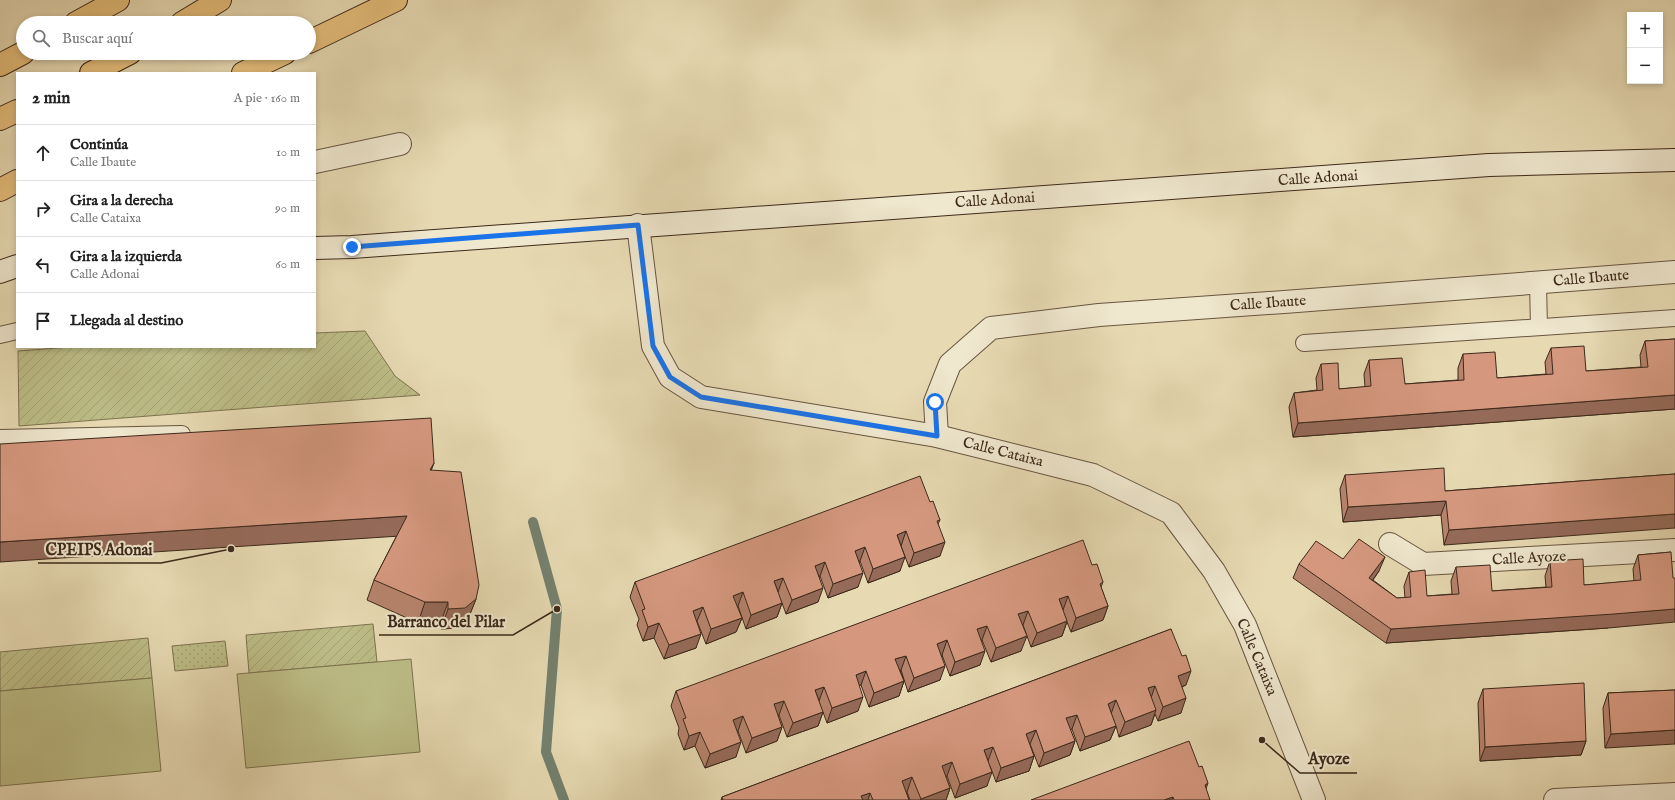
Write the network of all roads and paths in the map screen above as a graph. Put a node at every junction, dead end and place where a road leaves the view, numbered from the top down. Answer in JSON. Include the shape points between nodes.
{"nodes":[{"id":1,"x":118,"y":0,"type":"edge"},
{"id":2,"x":220,"y":0,"type":"edge"},
{"id":3,"x":396,"y":0,"type":"edge"},
{"id":4,"x":89,"y":16,"type":"edge"},
{"id":5,"x":194,"y":16,"type":"edge"},
{"id":6,"x":316,"y":39,"type":"edge"},
{"id":7,"x":16,"y":56,"type":"edge"},
{"id":8,"x":116,"y":60,"type":"edge"},
{"id":9,"x":270,"y":60,"type":"edge"},
{"id":10,"x":0,"y":65,"type":"edge"},
{"id":11,"x":93,"y":72,"type":"edge"},
{"id":12,"x":245,"y":72,"type":"edge"},
{"id":13,"x":16,"y":111,"type":"edge"},
{"id":14,"x":0,"y":119,"type":"edge"},
{"id":15,"x":400,"y":144,"type":"dead end"},
{"id":16,"x":1675,"y":160,"type":"edge"},
{"id":17,"x":316,"y":162,"type":"edge"},
{"id":18,"x":16,"y":182,"type":"edge"},
{"id":19,"x":0,"y":190,"type":"edge"},
{"id":20,"x":638,"y":225,"type":"junction"},
{"id":21,"x":316,"y":248,"type":"edge"},
{"id":22,"x":16,"y":266,"type":"edge"},
{"id":23,"x":0,"y":272,"type":"edge"},
{"id":24,"x":1675,"y":272,"type":"edge"},
{"id":25,"x":1538,"y":283,"type":"junction"},
{"id":26,"x":1675,"y":318,"type":"edge"},
{"id":27,"x":1539,"y":327,"type":"junction"},
{"id":28,"x":16,"y":331,"type":"edge"},
{"id":29,"x":0,"y":336,"type":"edge"},
{"id":30,"x":1304,"y":343,"type":"dead end"},
{"id":31,"x":200,"y":433,"type":"edge"},
{"id":32,"x":937,"y":436,"type":"junction"},
{"id":33,"x":0,"y":438,"type":"edge"},
{"id":34,"x":1390,"y":544,"type":"dead end"},
{"id":35,"x":1675,"y":550,"type":"edge"},
{"id":36,"x":1675,"y":794,"type":"edge"},
{"id":37,"x":1314,"y":800,"type":"edge"},
{"id":38,"x":1555,"y":800,"type":"edge"}],
"edges":[{"from":1,"to":4,"type":"highway"},
{"from":2,"to":5,"type":"highway"},
{"from":3,"to":6,"type":"highway"},
{"from":7,"to":10,"type":"highway"},
{"from":8,"to":11,"type":"highway"},
{"from":9,"to":12,"type":"highway"},
{"from":13,"to":14,"type":"highway"},
{"from":15,"to":17,"type":"street"},
{"from":16,"to":20,"type":"street","name":"Calle Adonai","via":[[1489,166]]},
{"from":18,"to":19,"type":"highway"},
{"from":20,"to":21,"type":"street","name":"Calle Adonai"},
{"from":20,"to":32,"type":"street","name":"Calle Cataixa","via":[[653,346],[670,377],[701,397]]},
{"from":22,"to":23,"type":"street"},
{"from":24,"to":25,"type":"street","name":"Calle Ibaute"},
{"from":25,"to":27,"type":"lane"},
{"from":25,"to":32,"type":"street","name":"Calle Ibaute","via":[[1099,315],[991,328],[950,364],[935,402]]},
{"from":26,"to":27,"type":"lane"},
{"from":27,"to":30,"type":"lane"},
{"from":28,"to":29,"type":"lane"},
{"from":31,"to":33,"type":"lane"},
{"from":32,"to":37,"type":"street","name":"Calle Cataixa","via":[[1093,474],[1171,513],[1214,571],[1245,625]]},
{"from":34,"to":35,"type":"street","name":"Calle Ayoze","via":[[1423,564]]},
{"from":36,"to":38,"type":"street"}]}
